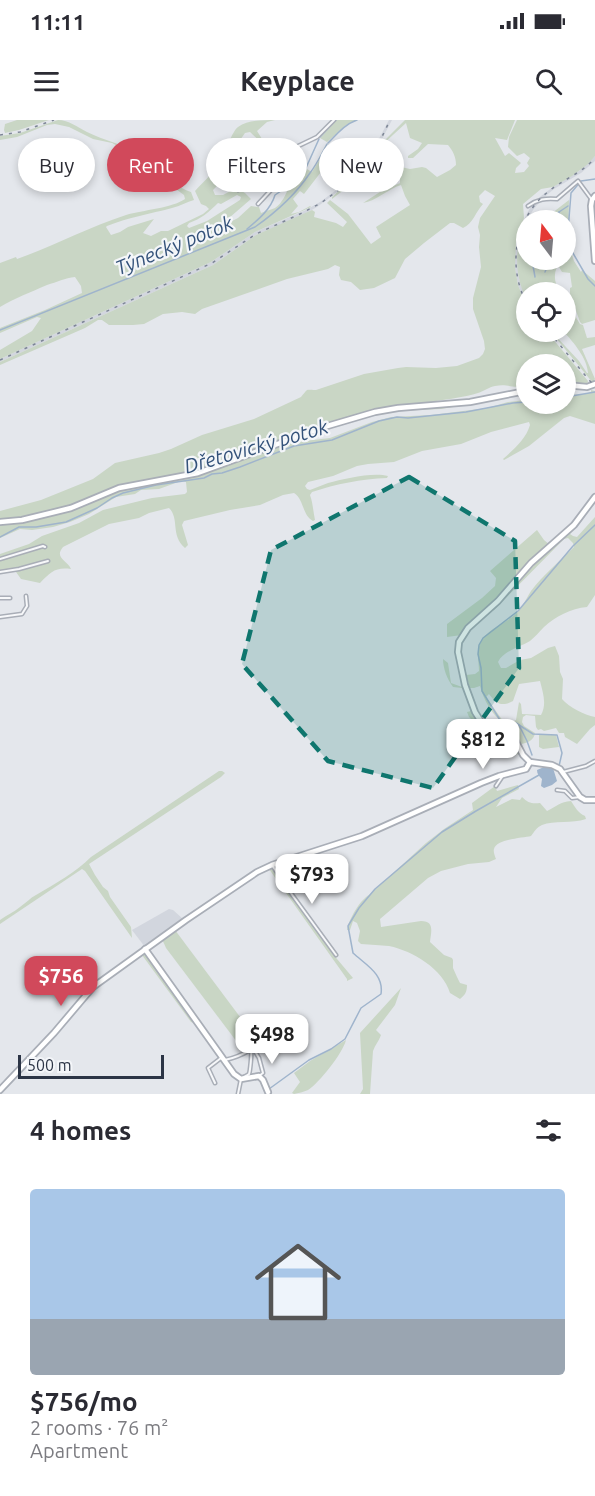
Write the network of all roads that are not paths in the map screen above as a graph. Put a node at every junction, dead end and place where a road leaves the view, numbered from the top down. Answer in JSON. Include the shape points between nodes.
{"nodes":[{"id":1,"x":334,"y":120,"type":"edge"},
{"id":2,"x":307,"y":142,"type":"edge"},
{"id":3,"x":270,"y":192,"type":"edge"},
{"id":4,"x":594,"y":198,"type":"edge"},
{"id":5,"x":258,"y":204,"type":"dead end"},
{"id":6,"x":528,"y":206,"type":"dead end"},
{"id":7,"x":594,"y":223,"type":"edge"},
{"id":8,"x":595,"y":261,"type":"edge"},
{"id":9,"x":595,"y":384,"type":"edge"},
{"id":10,"x":576,"y":386,"type":"edge"},
{"id":11,"x":516,"y":393,"type":"edge"},
{"id":12,"x":595,"y":497,"type":"edge"},
{"id":13,"x":0,"y":522,"type":"edge"},
{"id":14,"x":45,"y":547,"type":"dead end"},
{"id":15,"x":0,"y":559,"type":"edge"},
{"id":16,"x":48,"y":561,"type":"dead end"},
{"id":17,"x":0,"y":572,"type":"edge"},
{"id":18,"x":26,"y":596,"type":"dead end"},
{"id":19,"x":0,"y":598,"type":"edge"},
{"id":20,"x":10,"y":598,"type":"dead end"},
{"id":21,"x":0,"y":617,"type":"edge"},
{"id":22,"x":595,"y":761,"type":"edge"},
{"id":23,"x":530,"y":762,"type":"junction"},
{"id":24,"x":563,"y":772,"type":"junction"},
{"id":25,"x":504,"y":774,"type":"junction"},
{"id":26,"x":495,"y":786,"type":"dead end"},
{"id":27,"x":557,"y":790,"type":"dead end"},
{"id":28,"x":580,"y":798,"type":"junction"},
{"id":29,"x":595,"y":800,"type":"edge"},
{"id":30,"x":272,"y":865,"type":"junction"},
{"id":31,"x":145,"y":949,"type":"junction"},
{"id":32,"x":336,"y":955,"type":"dead end"},
{"id":33,"x":276,"y":1032,"type":"dead end"},
{"id":34,"x":252,"y":1049,"type":"junction"},
{"id":35,"x":224,"y":1058,"type":"junction"},
{"id":36,"x":260,"y":1076,"type":"junction"},
{"id":37,"x":241,"y":1079,"type":"junction"},
{"id":38,"x":215,"y":1083,"type":"dead end"},
{"id":39,"x":0,"y":1090,"type":"edge"},
{"id":40,"x":267,"y":1092,"type":"edge"},
{"id":41,"x":238,"y":1094,"type":"edge"}],
"edges":[{"from":1,"to":2,"type":"street"},
{"from":3,"to":5,"type":"street"},
{"from":4,"to":6,"type":"street","via":[[580,182],[557,199],[545,198]]},
{"from":4,"to":7,"type":"street"},
{"from":7,"to":8,"type":"street"},
{"from":9,"to":10,"type":"street"},
{"from":11,"to":13,"type":"street","via":[[375,412],[198,473],[119,488],[71,508]]},
{"from":12,"to":23,"type":"street","via":[[574,525],[468,628],[459,642],[460,668],[475,712],[493,730],[513,736]]},
{"from":14,"to":15,"type":"street"},
{"from":16,"to":17,"type":"street"},
{"from":18,"to":21,"type":"street","via":[[27,606],[21,614]]},
{"from":19,"to":20,"type":"street"},
{"from":22,"to":24,"type":"street"},
{"from":23,"to":24,"type":"street","via":[[552,765]]},
{"from":23,"to":25,"type":"street","via":[[526,769]]},
{"from":24,"to":28,"type":"street"},
{"from":25,"to":26,"type":"street"},
{"from":25,"to":30,"type":"street","via":[[362,836]]},
{"from":27,"to":28,"type":"street"},
{"from":28,"to":29,"type":"street"},
{"from":30,"to":31,"type":"street"},
{"from":30,"to":32,"type":"street"},
{"from":31,"to":35,"type":"street"},
{"from":31,"to":39,"type":"street","via":[[93,987]]},
{"from":33,"to":34,"type":"street"},
{"from":34,"to":35,"type":"street"},
{"from":34,"to":36,"type":"street","via":[[264,1073]]},
{"from":34,"to":37,"type":"street","via":[[250,1072]]},
{"from":35,"to":37,"type":"street"},
{"from":35,"to":38,"type":"street","via":[[208,1068]]},
{"from":36,"to":37,"type":"street"},
{"from":36,"to":40,"type":"street"},
{"from":37,"to":41,"type":"street"}]}
